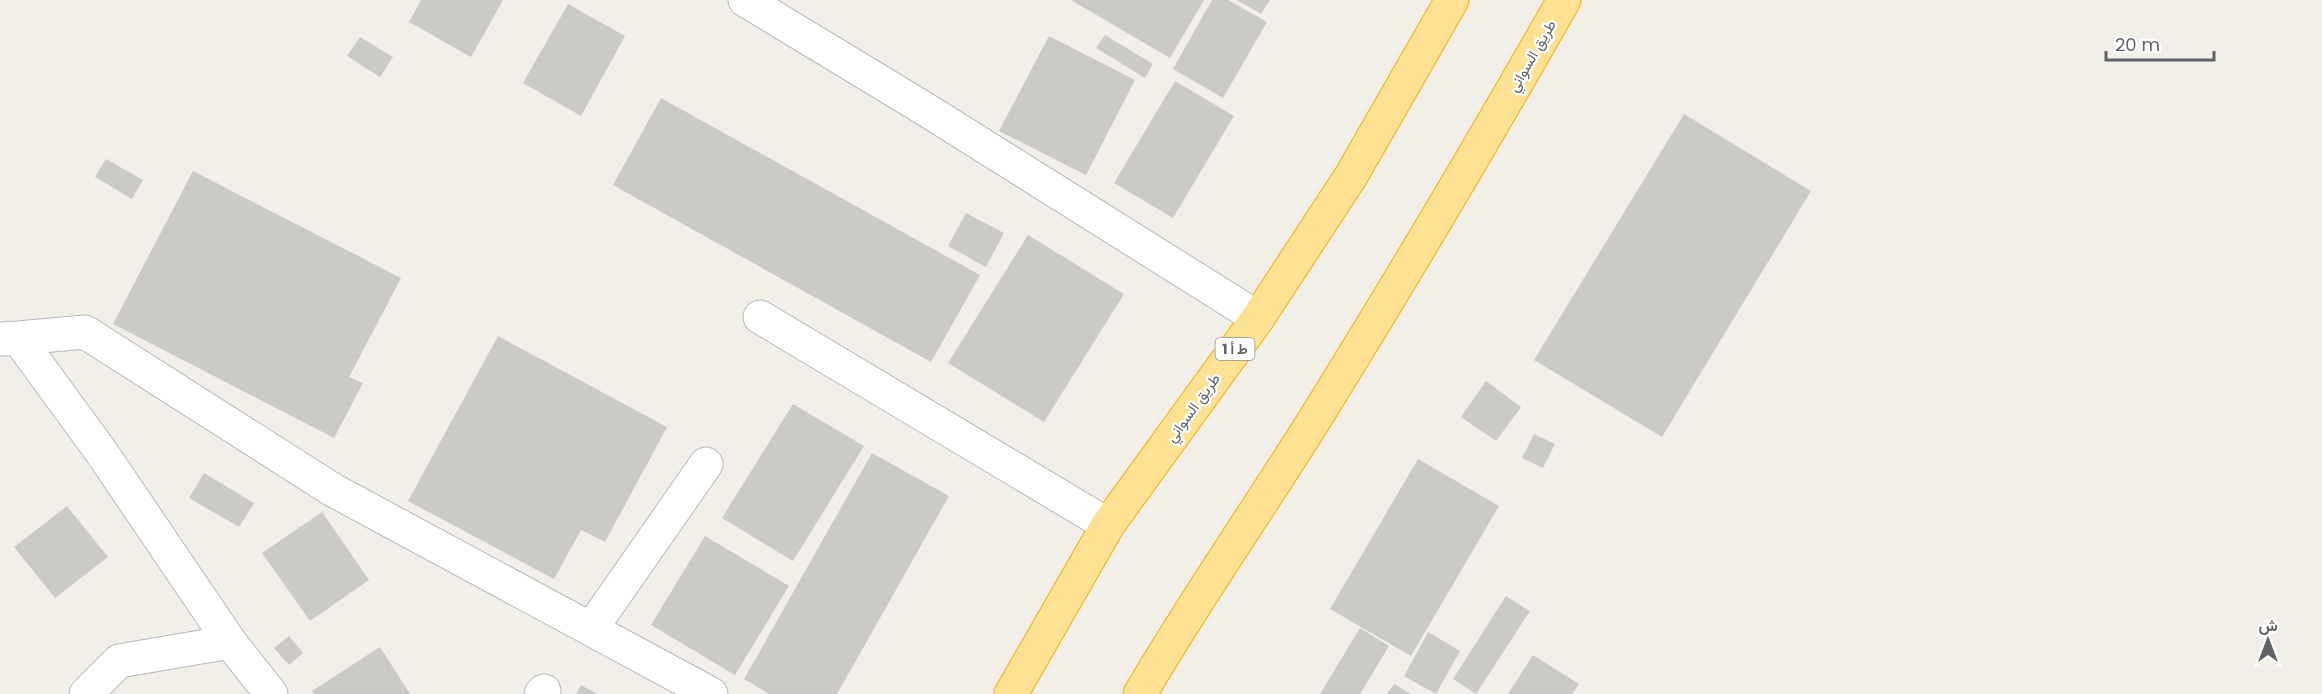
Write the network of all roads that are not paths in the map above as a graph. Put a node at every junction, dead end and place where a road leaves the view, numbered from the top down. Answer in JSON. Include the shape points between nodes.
{"nodes":[{"id":1,"x":746,"y":0,"type":"edge"},
{"id":2,"x":1452,"y":0,"type":"edge"},
{"id":3,"x":1564,"y":0,"type":"edge"},
{"id":4,"x":760,"y":317,"type":"dead end"},
{"id":5,"x":1258,"y":318,"type":"junction"},
{"id":6,"x":9,"y":339,"type":"edge"},
{"id":7,"x":706,"y":464,"type":"dead end"},
{"id":8,"x":1108,"y":525,"type":"junction"},
{"id":9,"x":591,"y":629,"type":"junction"},
{"id":10,"x":230,"y":642,"type":"junction"},
{"id":11,"x":86,"y":694,"type":"edge"},
{"id":12,"x":271,"y":694,"type":"edge"},
{"id":13,"x":711,"y":694,"type":"edge"},
{"id":14,"x":1011,"y":694,"type":"edge"},
{"id":15,"x":1140,"y":694,"type":"edge"}],
"edges":[{"from":1,"to":5,"type":"street"},
{"from":2,"to":5,"type":"highway","name":"طريق السواني","number":"ط أ 1","via":[[1351,176]]},
{"from":3,"to":15,"type":"highway","name":"طريق السواني","via":[[1322,408]]},
{"from":4,"to":8,"type":"street"},
{"from":5,"to":8,"type":"highway","name":"طريق السواني","number":"ط أ 1"},
{"from":6,"to":9,"type":"street","via":[[85,332],[333,490]]},
{"from":6,"to":10,"type":"street","via":[[102,453]]},
{"from":7,"to":9,"type":"street"},
{"from":8,"to":14,"type":"highway","name":"طريق السواني","number":"ط أ 1"},
{"from":9,"to":13,"type":"street"},
{"from":10,"to":11,"type":"street","via":[[119,662]]},
{"from":10,"to":12,"type":"street"}]}
